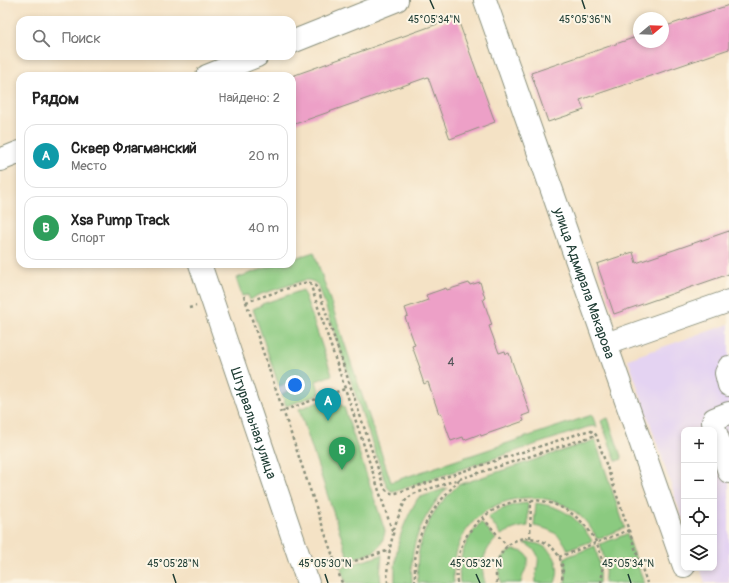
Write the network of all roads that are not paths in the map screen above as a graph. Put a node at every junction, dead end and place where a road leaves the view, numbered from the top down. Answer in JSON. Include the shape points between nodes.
{"nodes":[{"id":1,"x":396,"y":0,"type":"edge"},
{"id":2,"x":485,"y":0,"type":"edge"},
{"id":3,"x":296,"y":40,"type":"edge"},
{"id":4,"x":247,"y":60,"type":"edge"},
{"id":5,"x":217,"y":72,"type":"edge"},
{"id":6,"x":16,"y":154,"type":"edge"},
{"id":7,"x":0,"y":160,"type":"edge"},
{"id":8,"x":201,"y":268,"type":"edge"},
{"id":9,"x":729,"y":301,"type":"edge"},
{"id":10,"x":606,"y":344,"type":"junction"},
{"id":11,"x":729,"y":367,"type":"edge"},
{"id":12,"x":729,"y":385,"type":"edge"},
{"id":13,"x":729,"y":413,"type":"edge"},
{"id":14,"x":729,"y":472,"type":"edge"},
{"id":15,"x":681,"y":558,"type":"edge"},
{"id":16,"x":686,"y":571,"type":"edge"},
{"id":17,"x":308,"y":583,"type":"edge"},
{"id":18,"x":690,"y":583,"type":"edge"}],
"edges":[{"from":1,"to":3,"type":"street"},
{"from":2,"to":10,"type":"street","name":"улица Адмирала Макарова"},
{"from":4,"to":5,"type":"street"},
{"from":6,"to":7,"type":"street"},
{"from":8,"to":17,"type":"street","name":"Штурвальная улица"},
{"from":9,"to":10,"type":"street"},
{"from":10,"to":15,"type":"street","name":"улица Адмирала Макарова"},
{"from":11,"to":12,"type":"street","via":[[726,373]]},
{"from":13,"to":14,"type":"street","via":[[714,419],[713,422]]},
{"from":16,"to":18,"type":"street","name":"улица Адмирала Макарова"}]}
